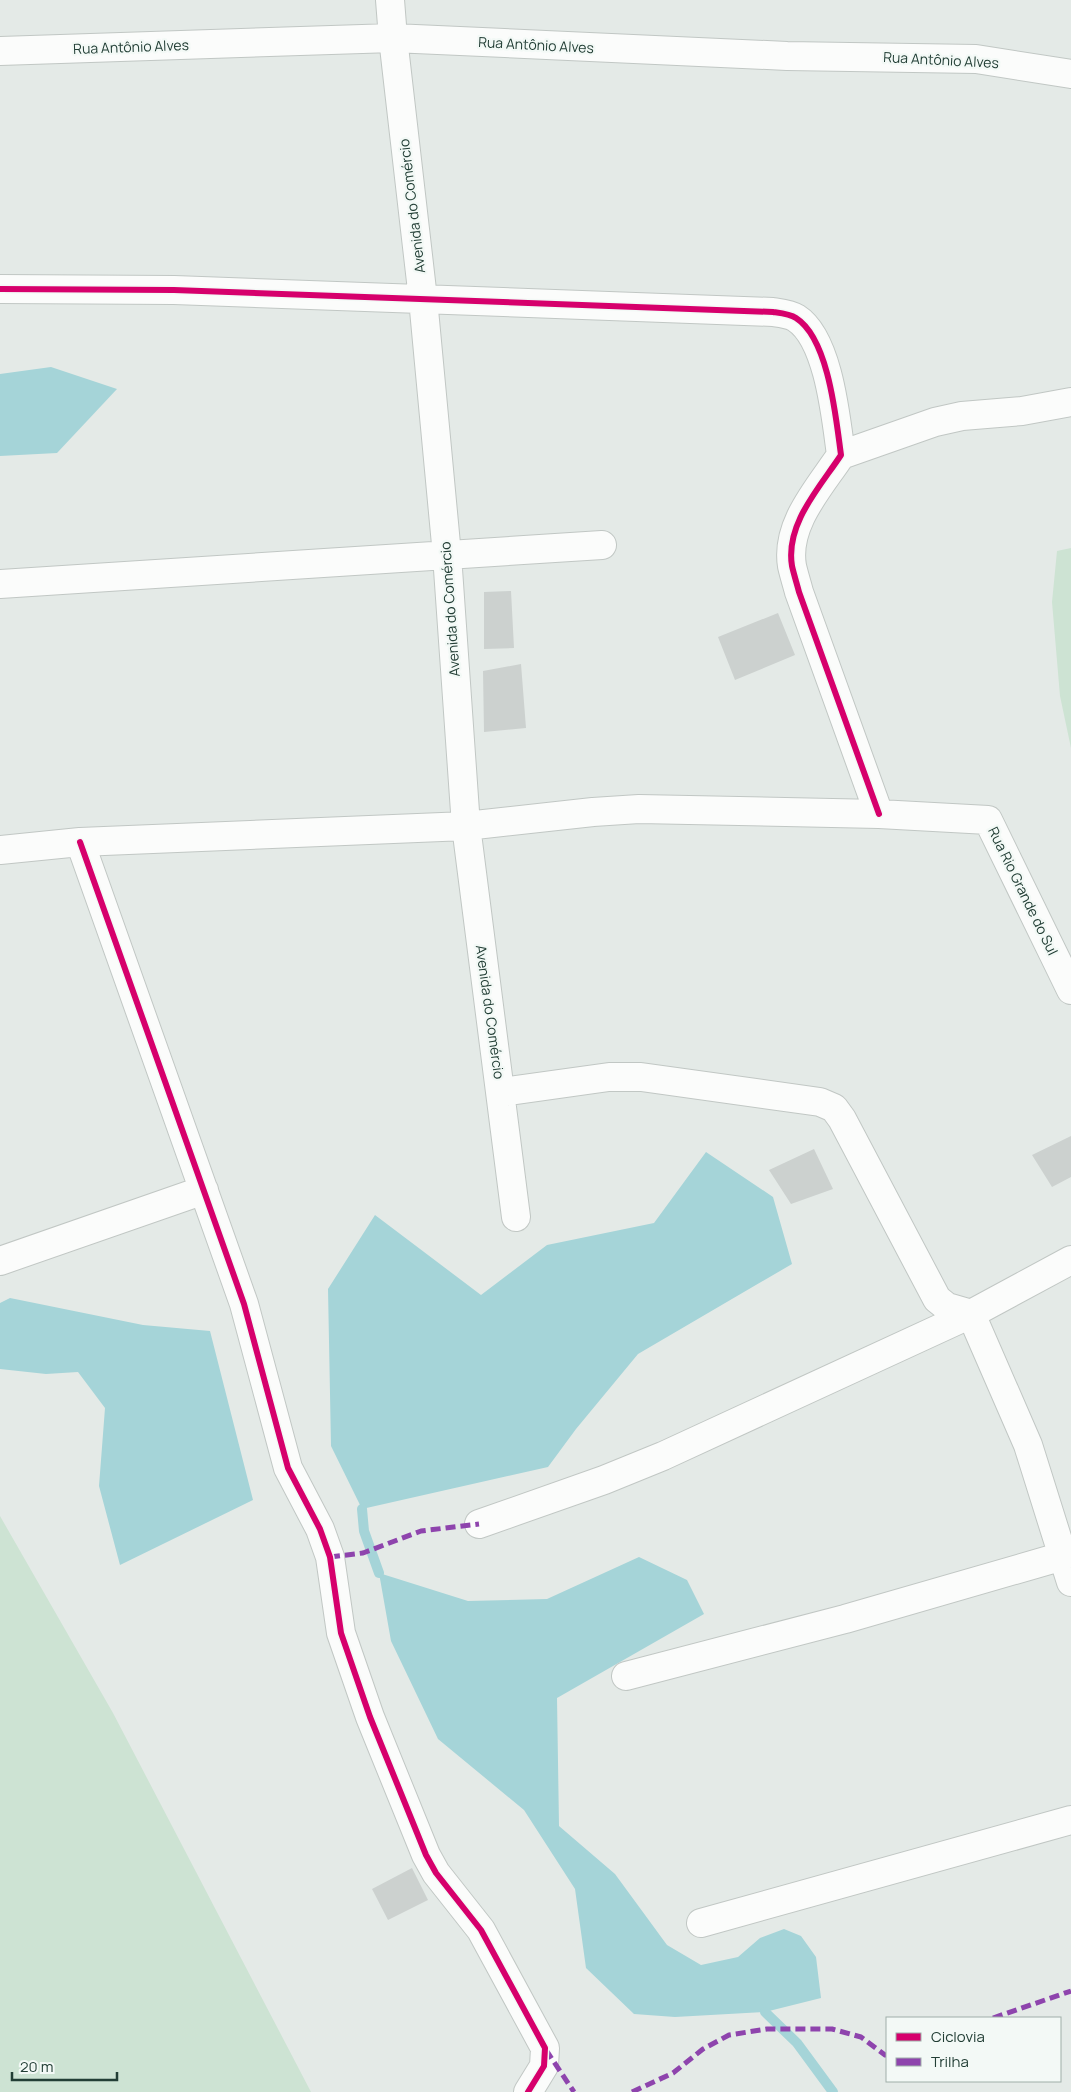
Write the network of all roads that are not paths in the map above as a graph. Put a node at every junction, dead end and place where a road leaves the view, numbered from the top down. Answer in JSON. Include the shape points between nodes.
{"nodes":[{"id":1,"x":390,"y":0,"type":"edge"},
{"id":2,"x":393,"y":38,"type":"junction"},
{"id":3,"x":0,"y":51,"type":"edge"},
{"id":4,"x":1071,"y":74,"type":"edge"},
{"id":5,"x":0,"y":289,"type":"edge"},
{"id":6,"x":423,"y":299,"type":"junction"},
{"id":7,"x":1071,"y":402,"type":"edge"},
{"id":8,"x":841,"y":455,"type":"junction"},
{"id":9,"x":602,"y":545,"type":"dead end"},
{"id":10,"x":447,"y":555,"type":"junction"},
{"id":11,"x":0,"y":584,"type":"edge"},
{"id":12,"x":879,"y":814,"type":"junction"},
{"id":13,"x":466,"y":826,"type":"junction"},
{"id":14,"x":80,"y":842,"type":"junction"},
{"id":15,"x":0,"y":850,"type":"edge"},
{"id":16,"x":1071,"y":990,"type":"edge"},
{"id":17,"x":501,"y":1092,"type":"junction"},
{"id":18,"x":204,"y":1190,"type":"junction"},
{"id":19,"x":516,"y":1217,"type":"dead end"},
{"id":20,"x":0,"y":1260,"type":"edge"},
{"id":21,"x":1071,"y":1260,"type":"edge"},
{"id":22,"x":971,"y":1314,"type":"junction"},
{"id":23,"x":479,"y":1524,"type":"dead end"},
{"id":24,"x":1064,"y":1556,"type":"junction"},
{"id":25,"x":1071,"y":1582,"type":"edge"},
{"id":26,"x":626,"y":1676,"type":"dead end"},
{"id":27,"x":1071,"y":1820,"type":"edge"},
{"id":28,"x":701,"y":1923,"type":"dead end"},
{"id":29,"x":528,"y":2092,"type":"edge"}],
"edges":[{"from":1,"to":2,"type":"street","name":"Avenida do Comércio"},
{"from":2,"to":3,"type":"street","name":"Rua Antônio Alves"},
{"from":2,"to":4,"type":"street","name":"Rua Antônio Alves","via":[[788,56],[976,59]]},
{"from":2,"to":6,"type":"street","name":"Avenida do Comércio"},
{"from":5,"to":6,"type":"street","via":[[174,290]]},
{"from":6,"to":8,"type":"street","via":[[773,312],[795,317],[808,328],[824,362]]},
{"from":6,"to":10,"type":"street","name":"Avenida do Comércio"},
{"from":7,"to":8,"type":"street","via":[[935,422]]},
{"from":8,"to":12,"type":"street","via":[[804,511],[793,537],[792,565]]},
{"from":9,"to":10,"type":"street"},
{"from":10,"to":11,"type":"street"},
{"from":10,"to":13,"type":"street","name":"Avenida do Comércio"},
{"from":12,"to":13,"type":"street","via":[[639,809]]},
{"from":12,"to":16,"type":"street","name":"Rua Rio Grande do Sul","via":[[988,820]]},
{"from":13,"to":14,"type":"street"},
{"from":13,"to":17,"type":"street","name":"Avenida do Comércio"},
{"from":14,"to":15,"type":"street"},
{"from":14,"to":18,"type":"street"},
{"from":17,"to":19,"type":"street","name":"Avenida do Comércio"},
{"from":17,"to":22,"type":"street","via":[[609,1077],[640,1077],[820,1102],[834,1108],[937,1299],[947,1307]]},
{"from":18,"to":20,"type":"street"},
{"from":18,"to":29,"type":"street","via":[[244,1304],[288,1468],[330,1557],[341,1633],[370,1718],[426,1855],[436,1873],[481,1930],[545,2048],[544,2066]]},
{"from":21,"to":22,"type":"street"},
{"from":22,"to":23,"type":"street","via":[[663,1456]]},
{"from":22,"to":24,"type":"street","via":[[1028,1445]]},
{"from":24,"to":25,"type":"street"},
{"from":24,"to":26,"type":"street","via":[[836,1622]]},
{"from":27,"to":28,"type":"street"}]}
